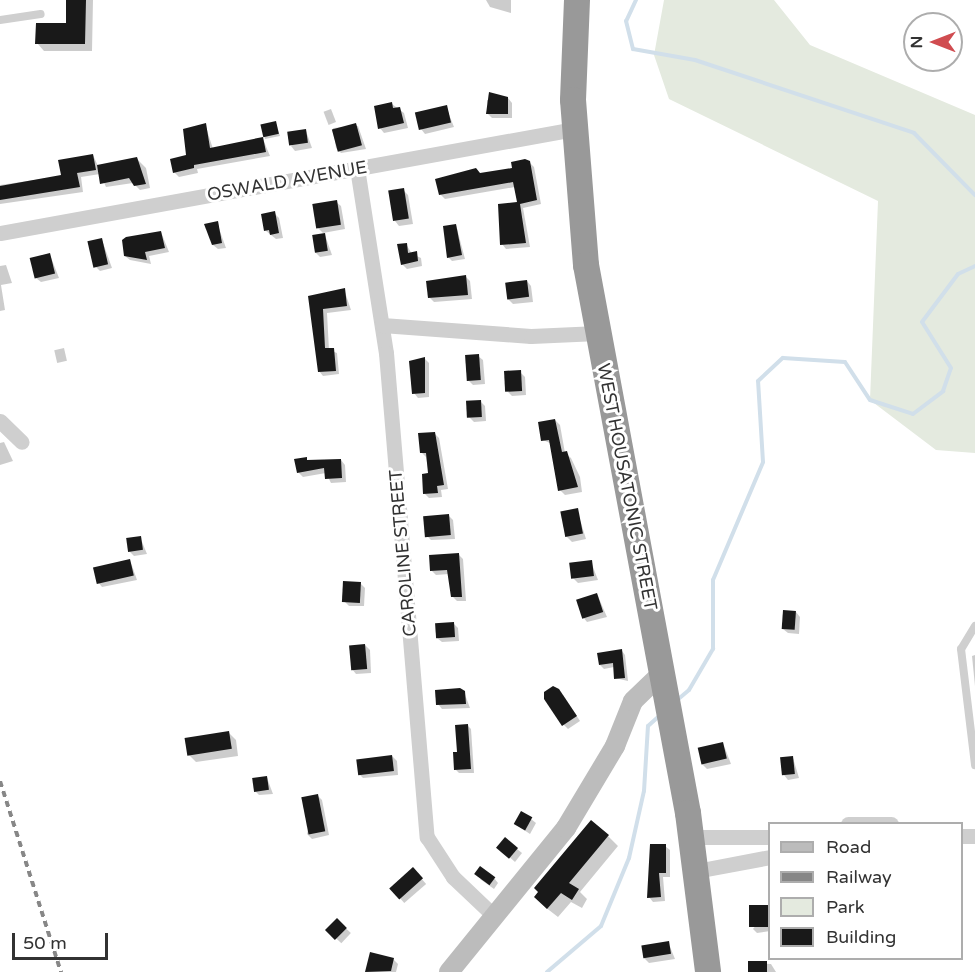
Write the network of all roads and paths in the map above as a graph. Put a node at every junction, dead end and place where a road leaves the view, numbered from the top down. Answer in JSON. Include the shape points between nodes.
{"nodes":[{"id":1,"x":577,"y":0,"type":"edge"},
{"id":2,"x":41,"y":14,"type":"dead end"},
{"id":3,"x":0,"y":20,"type":"edge"},
{"id":4,"x":574,"y":129,"type":"junction"},
{"id":5,"x":357,"y":168,"type":"junction"},
{"id":6,"x":0,"y":232,"type":"edge"},
{"id":7,"x":382,"y":325,"type":"junction"},
{"id":8,"x":598,"y":333,"type":"junction"},
{"id":9,"x":0,"y":421,"type":"edge"},
{"id":10,"x":22,"y":442,"type":"dead end"},
{"id":11,"x":975,"y":626,"type":"edge"},
{"id":12,"x":664,"y":680,"type":"junction"},
{"id":13,"x":975,"y":765,"type":"edge"},
{"id":14,"x":692,"y":837,"type":"junction"},
{"id":15,"x":768,"y":837,"type":"edge"},
{"id":16,"x":768,"y":857,"type":"edge"},
{"id":17,"x":696,"y":871,"type":"junction"},
{"id":18,"x":493,"y":915,"type":"junction"},
{"id":19,"x":449,"y":972,"type":"edge"},
{"id":20,"x":708,"y":972,"type":"edge"}],
"edges":[{"from":1,"to":4,"type":"highway","name":"WEST HOUSATONIC STREET"},
{"from":2,"to":3,"type":"lane"},
{"from":4,"to":5,"type":"street","name":"OSWALD AVENUE"},
{"from":4,"to":8,"type":"highway","name":"WEST HOUSATONIC STREET","via":[[580,216]]},
{"from":5,"to":6,"type":"street","name":"OSWALD AVENUE"},
{"from":5,"to":7,"type":"street","name":"CAROLINE STREET"},
{"from":7,"to":8,"type":"street","via":[[531,336]]},
{"from":7,"to":18,"type":"street","name":"CAROLINE STREET","via":[[427,837],[453,877]]},
{"from":8,"to":12,"type":"highway","name":"WEST HOUSATONIC STREET"},
{"from":9,"to":10,"type":"street"},
{"from":11,"to":13,"type":"lane","via":[[961,649]]},
{"from":12,"to":14,"type":"highway","name":"WEST HOUSATONIC STREET"},
{"from":12,"to":18,"type":"street","via":[[633,700],[615,746],[571,820]]},
{"from":14,"to":15,"type":"street"},
{"from":14,"to":17,"type":"highway","name":"WEST HOUSATONIC STREET"},
{"from":16,"to":17,"type":"street"},
{"from":17,"to":20,"type":"highway","name":"WEST HOUSATONIC STREET"},
{"from":18,"to":19,"type":"street"}]}
